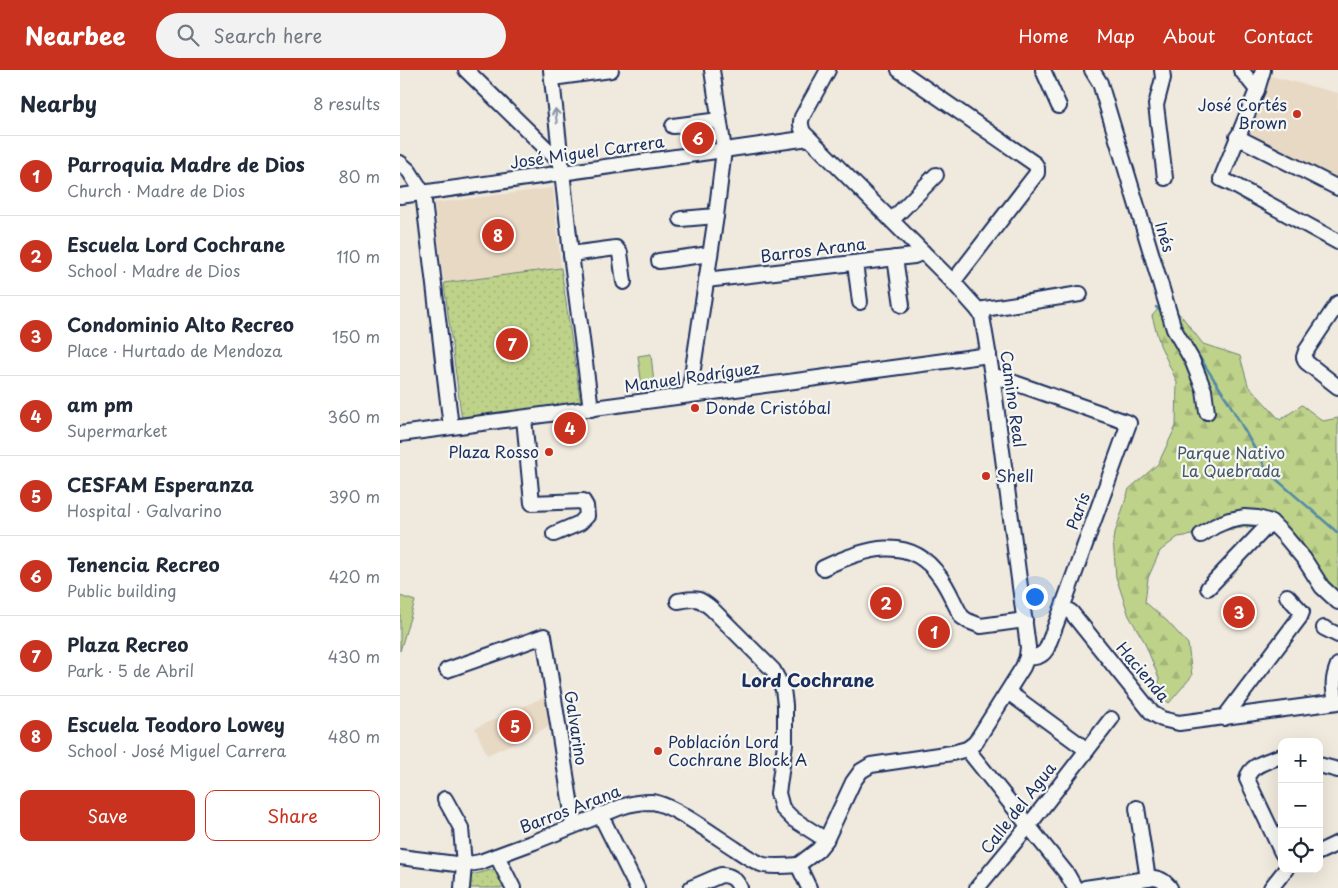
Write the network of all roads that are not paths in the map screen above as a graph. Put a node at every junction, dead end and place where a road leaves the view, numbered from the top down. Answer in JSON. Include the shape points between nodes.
{"nodes":[{"id":1,"x":466,"y":70,"type":"edge"},
{"id":2,"x":611,"y":70,"type":"edge"},
{"id":3,"x":712,"y":70,"type":"edge"},
{"id":4,"x":828,"y":70,"type":"edge"},
{"id":5,"x":899,"y":70,"type":"edge"},
{"id":6,"x":1043,"y":70,"type":"edge"},
{"id":7,"x":1092,"y":70,"type":"edge"},
{"id":8,"x":1162,"y":70,"type":"edge"},
{"id":9,"x":1241,"y":70,"type":"edge"},
{"id":10,"x":1263,"y":70,"type":"edge"},
{"id":11,"x":551,"y":74,"type":"edge"},
{"id":12,"x":1257,"y":90,"type":"junction"},
{"id":13,"x":1059,"y":106,"type":"dead end"},
{"id":14,"x":719,"y":120,"type":"junction"},
{"id":15,"x":673,"y":126,"type":"dead end"},
{"id":16,"x":1237,"y":137,"type":"junction"},
{"id":17,"x":809,"y":138,"type":"junction"},
{"id":18,"x":724,"y":150,"type":"junction"},
{"id":19,"x":400,"y":163,"type":"edge"},
{"id":20,"x":561,"y":168,"type":"junction"},
{"id":21,"x":936,"y":175,"type":"dead end"},
{"id":22,"x":1165,"y":178,"type":"dead end"},
{"id":23,"x":1338,"y":188,"type":"edge"},
{"id":24,"x":422,"y":193,"type":"junction"},
{"id":25,"x":400,"y":196,"type":"edge"},
{"id":26,"x":716,"y":216,"type":"junction"},
{"id":27,"x":681,"y":219,"type":"dead end"},
{"id":28,"x":892,"y":220,"type":"junction"},
{"id":29,"x":1338,"y":242,"type":"edge"},
{"id":30,"x":923,"y":252,"type":"junction"},
{"id":31,"x":571,"y":254,"type":"junction"},
{"id":32,"x":710,"y":254,"type":"junction"},
{"id":33,"x":895,"y":258,"type":"junction"},
{"id":34,"x":659,"y":261,"type":"dead end"},
{"id":35,"x":855,"y":262,"type":"junction"},
{"id":36,"x":706,"y":280,"type":"junction"},
{"id":37,"x":624,"y":282,"type":"dead end"},
{"id":38,"x":953,"y":282,"type":"junction"},
{"id":39,"x":1080,"y":294,"type":"dead end"},
{"id":40,"x":860,"y":302,"type":"dead end"},
{"id":41,"x":902,"y":305,"type":"dead end"},
{"id":42,"x":978,"y":310,"type":"junction"},
{"id":43,"x":1336,"y":310,"type":"edge"},
{"id":44,"x":989,"y":355,"type":"junction"},
{"id":45,"x":992,"y":375,"type":"junction"},
{"id":46,"x":1338,"y":387,"type":"edge"},
{"id":47,"x":688,"y":395,"type":"junction"},
{"id":48,"x":591,"y":409,"type":"junction"},
{"id":49,"x":1207,"y":412,"type":"dead end"},
{"id":50,"x":524,"y":418,"type":"junction"},
{"id":51,"x":451,"y":427,"type":"junction"},
{"id":52,"x":400,"y":434,"type":"edge"},
{"id":53,"x":1271,"y":522,"type":"junction"},
{"id":54,"x":554,"y":534,"type":"dead end"},
{"id":55,"x":1201,"y":535,"type":"dead end"},
{"id":56,"x":823,"y":568,"type":"dead end"},
{"id":57,"x":1208,"y":588,"type":"dead end"},
{"id":58,"x":1287,"y":596,"type":"dead end"},
{"id":59,"x":678,"y":601,"type":"dead end"},
{"id":60,"x":1338,"y":602,"type":"edge"},
{"id":61,"x":1061,"y":611,"type":"junction"},
{"id":62,"x":1025,"y":620,"type":"junction"},
{"id":63,"x":1324,"y":628,"type":"dead end"},
{"id":64,"x":1338,"y":635,"type":"edge"},
{"id":65,"x":1027,"y":657,"type":"junction"},
{"id":66,"x":1338,"y":665,"type":"edge"},
{"id":67,"x":446,"y":670,"type":"dead end"},
{"id":68,"x":1008,"y":692,"type":"junction"},
{"id":69,"x":1337,"y":702,"type":"edge"},
{"id":70,"x":1224,"y":718,"type":"junction"},
{"id":71,"x":1111,"y":719,"type":"dead end"},
{"id":72,"x":967,"y":749,"type":"junction"},
{"id":73,"x":1087,"y":750,"type":"junction"},
{"id":74,"x":1278,"y":758,"type":"edge"},
{"id":75,"x":1323,"y":766,"type":"edge"},
{"id":76,"x":1338,"y":770,"type":"edge"},
{"id":77,"x":446,"y":799,"type":"dead end"},
{"id":78,"x":1137,"y":808,"type":"dead end"},
{"id":79,"x":600,"y":814,"type":"junction"},
{"id":80,"x":574,"y":825,"type":"junction"},
{"id":81,"x":1029,"y":825,"type":"junction"},
{"id":82,"x":826,"y":840,"type":"junction"},
{"id":83,"x":1338,"y":843,"type":"edge"},
{"id":84,"x":1278,"y":845,"type":"edge"},
{"id":85,"x":1323,"y":850,"type":"edge"},
{"id":86,"x":400,"y":856,"type":"edge"},
{"id":87,"x":497,"y":856,"type":"junction"},
{"id":88,"x":464,"y":865,"type":"junction"},
{"id":89,"x":798,"y":865,"type":"junction"},
{"id":90,"x":1283,"y":873,"type":"edge"},
{"id":91,"x":1148,"y":879,"type":"junction"},
{"id":92,"x":462,"y":888,"type":"edge"},
{"id":93,"x":513,"y":888,"type":"edge"},
{"id":94,"x":637,"y":888,"type":"edge"},
{"id":95,"x":690,"y":888,"type":"edge"},
{"id":96,"x":740,"y":888,"type":"edge"},
{"id":97,"x":809,"y":888,"type":"edge"},
{"id":98,"x":977,"y":888,"type":"edge"},
{"id":99,"x":1075,"y":888,"type":"edge"},
{"id":100,"x":1085,"y":888,"type":"edge"},
{"id":101,"x":1170,"y":888,"type":"edge"},
{"id":102,"x":1271,"y":888,"type":"edge"}],
"edges":[{"from":1,"to":20,"type":"street"},
{"from":2,"to":11,"type":"street"},
{"from":3,"to":14,"type":"street"},
{"from":4,"to":17,"type":"street","via":[[801,122],[803,132]]},
{"from":5,"to":38,"type":"street","via":[[1037,168],[1037,173]]},
{"from":6,"to":13,"type":"street"},
{"from":7,"to":49,"type":"street","name":"Inés","via":[[1100,83],[1174,329],[1204,390]]},
{"from":8,"to":22,"type":"street","via":[[1164,78],[1156,105]]},
{"from":9,"to":12,"type":"street"},
{"from":10,"to":12,"type":"street"},
{"from":20,"to":11,"type":"street","one_way":true},
{"from":12,"to":16,"type":"street"},
{"from":14,"to":15,"type":"street"},
{"from":14,"to":18,"type":"street"},
{"from":16,"to":23,"type":"street"},
{"from":16,"to":29,"type":"street","via":[[1221,179]]},
{"from":17,"to":18,"type":"street","name":"José Miguel Carrera"},
{"from":17,"to":28,"type":"street","name":"Camino Real"},
{"from":18,"to":20,"type":"street","name":"José Miguel Carrera"},
{"from":18,"to":26,"type":"street"},
{"from":19,"to":24,"type":"street","via":[[409,171]]},
{"from":20,"to":24,"type":"street","name":"José Miguel Carrera"},
{"from":20,"to":31,"type":"street"},
{"from":21,"to":28,"type":"street"},
{"from":24,"to":25,"type":"street","name":"José Miguel Carrera"},
{"from":24,"to":51,"type":"street"},
{"from":26,"to":27,"type":"street"},
{"from":26,"to":32,"type":"street"},
{"from":28,"to":30,"type":"street","name":"Camino Real"},
{"from":30,"to":33,"type":"street","name":"Barros Arana"},
{"from":30,"to":38,"type":"street","name":"Camino Real"},
{"from":31,"to":37,"type":"street","via":[[616,248],[620,253]]},
{"from":31,"to":48,"type":"street"},
{"from":32,"to":34,"type":"street"},
{"from":32,"to":36,"type":"street"},
{"from":33,"to":35,"type":"street","name":"Barros Arana"},
{"from":33,"to":41,"type":"street"},
{"from":35,"to":36,"type":"street","name":"Barros Arana"},
{"from":35,"to":40,"type":"street"},
{"from":36,"to":47,"type":"street"},
{"from":38,"to":42,"type":"street","name":"Camino Real"},
{"from":39,"to":42,"type":"street"},
{"from":42,"to":44,"type":"street","name":"Camino Real","via":[[984,324]]},
{"from":43,"to":46,"type":"street","via":[[1304,357]]},
{"from":44,"to":45,"type":"street","name":"Camino Real"},
{"from":44,"to":47,"type":"street","name":"Manuel Rodríguez"},
{"from":45,"to":61,"type":"street","name":"París","via":[[1129,423]]},
{"from":45,"to":62,"type":"street","name":"Camino Real"},
{"from":47,"to":48,"type":"street","name":"Manuel Rodríguez"},
{"from":48,"to":50,"type":"street","name":"Manuel Rodríguez"},
{"from":50,"to":51,"type":"street","name":"Manuel Rodríguez"},
{"from":50,"to":54,"type":"street","via":[[532,504],[583,502],[586,506],[587,516]]},
{"from":51,"to":52,"type":"street","name":"Manuel Rodríguez"},
{"from":53,"to":55,"type":"street","via":[[1244,517],[1229,520]]},
{"from":53,"to":57,"type":"street"},
{"from":53,"to":60,"type":"street","via":[[1304,560],[1322,587]]},
{"from":56,"to":62,"type":"street","via":[[871,550],[903,549],[929,563],[962,617],[968,621],[981,626]]},
{"from":58,"to":70,"type":"street","via":[[1302,612],[1300,617]]},
{"from":59,"to":82,"type":"street","via":[[701,600],[773,670],[783,689],[785,705],[785,744],[778,793],[782,808]]},
{"from":61,"to":65,"type":"street","via":[[1044,653],[1034,658]]},
{"from":61,"to":70,"type":"street","name":"Hacienda","via":[[1071,612],[1152,713],[1179,723]]},
{"from":62,"to":65,"type":"street","name":"Camino Real"},
{"from":63,"to":64,"type":"street"},
{"from":65,"to":68,"type":"street","name":"Camino Real"},
{"from":66,"to":69,"type":"street","via":[[1333,682]]},
{"from":67,"to":80,"type":"street","name":"Galvarino","via":[[544,636]]},
{"from":68,"to":72,"type":"street","name":"Camino Real","via":[[975,743]]},
{"from":68,"to":73,"type":"street"},
{"from":69,"to":70,"type":"street","name":"Hacienda"},
{"from":71,"to":73,"type":"street","name":"Calle del Agua"},
{"from":72,"to":81,"type":"street"},
{"from":72,"to":82,"type":"street","via":[[871,766],[861,771]]},
{"from":73,"to":81,"type":"street","name":"Calle del Agua"},
{"from":74,"to":84,"type":"street","via":[[1251,770],[1247,779]]},
{"from":75,"to":76,"type":"street"},
{"from":77,"to":88,"type":"street","via":[[461,828]]},
{"from":78,"to":91,"type":"street"},
{"from":79,"to":80,"type":"street","name":"Barros Arana"},
{"from":79,"to":89,"type":"street","name":"Barros Arana","via":[[632,803],[652,802],[688,818],[763,864]]},
{"from":79,"to":94,"type":"street"},
{"from":80,"to":87,"type":"street","name":"Barros Arana"},
{"from":81,"to":98,"type":"street","name":"Calle del Agua"},
{"from":81,"to":99,"type":"street"},
{"from":82,"to":89,"type":"street"},
{"from":83,"to":85,"type":"street"},
{"from":86,"to":88,"type":"street","name":"Barros Arana"},
{"from":87,"to":88,"type":"street","name":"Barros Arana"},
{"from":87,"to":93,"type":"street"},
{"from":88,"to":92,"type":"street"},
{"from":89,"to":97,"type":"street"},
{"from":90,"to":102,"type":"street"},
{"from":91,"to":100,"type":"street"},
{"from":91,"to":101,"type":"street","via":[[1160,879]]},
{"from":95,"to":96,"type":"street","via":[[726,875],[734,878]]}]}
